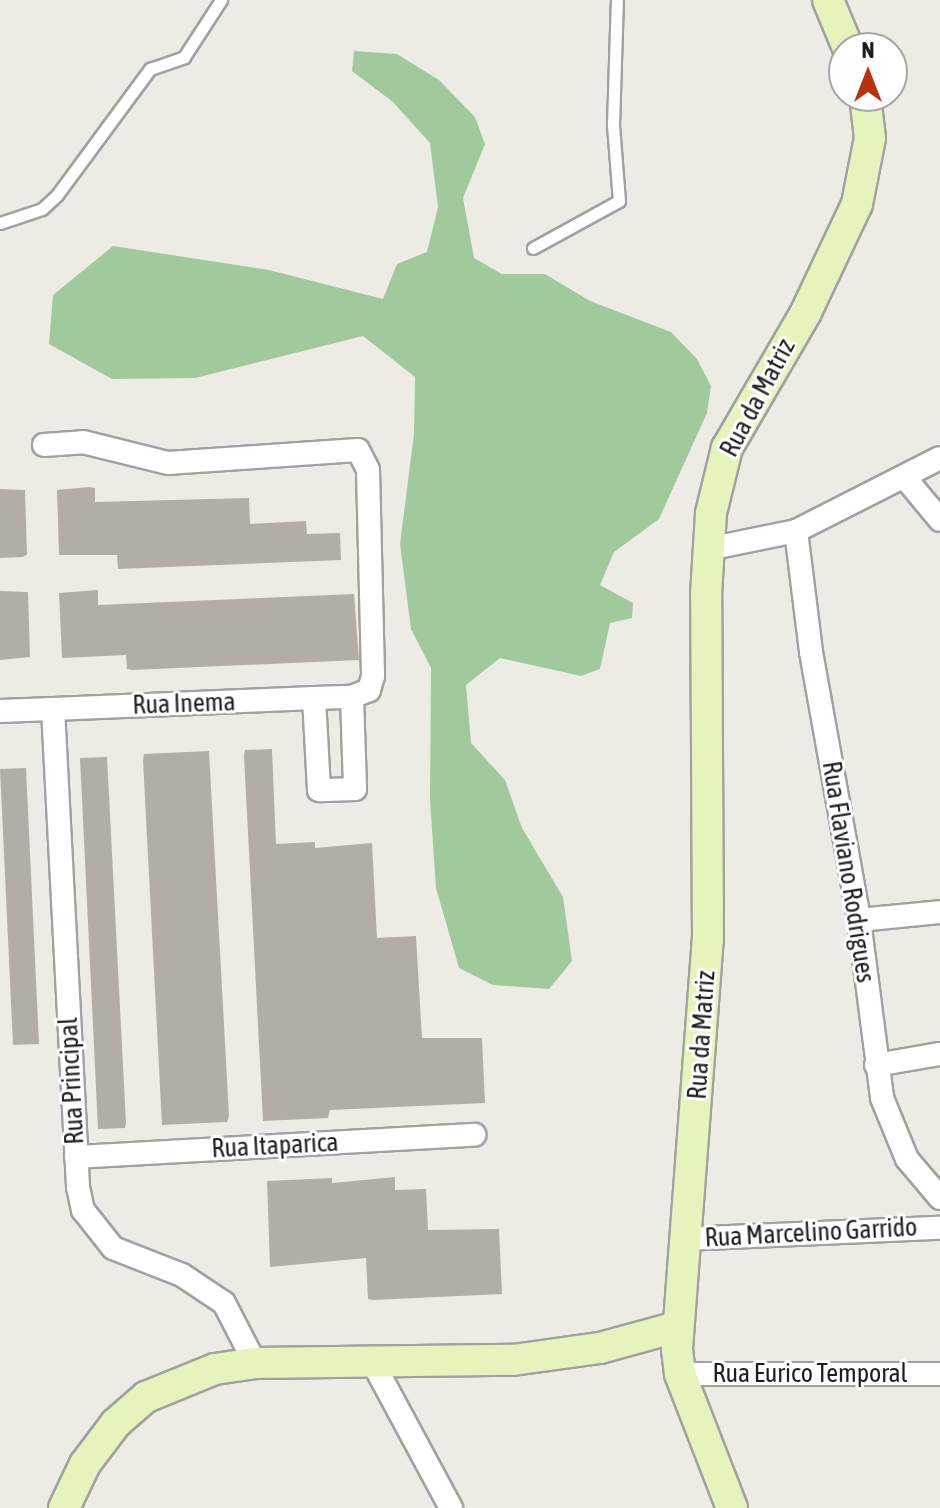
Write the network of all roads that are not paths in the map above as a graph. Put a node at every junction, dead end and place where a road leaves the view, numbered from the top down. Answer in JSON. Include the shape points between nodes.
{"nodes":[{"id":1,"x":221,"y":0,"type":"edge"},
{"id":2,"x":617,"y":0,"type":"edge"},
{"id":3,"x":828,"y":0,"type":"edge"},
{"id":4,"x":841,"y":32,"type":"edge"},
{"id":5,"x":867,"y":112,"type":"edge"},
{"id":6,"x":0,"y":223,"type":"edge"},
{"id":7,"x":533,"y":248,"type":"dead end"},
{"id":8,"x":44,"y":445,"type":"dead end"},
{"id":9,"x":940,"y":458,"type":"edge"},
{"id":10,"x":906,"y":479,"type":"junction"},
{"id":11,"x":940,"y":520,"type":"edge"},
{"id":12,"x":796,"y":531,"type":"junction"},
{"id":13,"x":708,"y":549,"type":"junction"},
{"id":14,"x":352,"y":697,"type":"junction"},
{"id":15,"x":314,"y":698,"type":"junction"},
{"id":16,"x":53,"y":709,"type":"junction"},
{"id":17,"x":0,"y":711,"type":"edge"},
{"id":18,"x":940,"y":912,"type":"edge"},
{"id":19,"x":859,"y":920,"type":"junction"},
{"id":20,"x":940,"y":1054,"type":"edge"},
{"id":21,"x":876,"y":1065,"type":"junction"},
{"id":22,"x":474,"y":1135,"type":"dead end"},
{"id":23,"x":76,"y":1157,"type":"junction"},
{"id":24,"x":940,"y":1198,"type":"edge"},
{"id":25,"x":940,"y":1228,"type":"edge"},
{"id":26,"x":683,"y":1239,"type":"junction"},
{"id":27,"x":677,"y":1327,"type":"junction"},
{"id":28,"x":255,"y":1363,"type":"junction"},
{"id":29,"x":373,"y":1363,"type":"junction"},
{"id":30,"x":680,"y":1374,"type":"junction"},
{"id":31,"x":940,"y":1374,"type":"edge"},
{"id":32,"x":64,"y":1508,"type":"edge"},
{"id":33,"x":451,"y":1508,"type":"edge"},
{"id":34,"x":732,"y":1508,"type":"edge"}],
"edges":[{"from":1,"to":6,"type":"lane","via":[[184,57],[150,69],[57,195],[42,209]]},
{"from":2,"to":7,"type":"lane","via":[[613,125],[619,201]]},
{"from":3,"to":4,"type":"main road"},
{"from":5,"to":13,"type":"main road","name":"Rua da Matriz","via":[[870,138],[857,204],[806,312],[727,448],[716,480]]},
{"from":8,"to":14,"type":"street","via":[[83,442],[168,463],[358,450],[368,470],[373,676],[369,690]]},
{"from":9,"to":10,"type":"street"},
{"from":10,"to":11,"type":"street"},
{"from":10,"to":12,"type":"street"},
{"from":12,"to":13,"type":"street"},
{"from":12,"to":19,"type":"street","name":"Rua Flaviano Rodrigues","via":[[811,652]]},
{"from":13,"to":26,"type":"main road","name":"Rua da Matriz","via":[[708,940]]},
{"from":14,"to":15,"type":"street","name":"Rua Inema"},
{"from":14,"to":15,"type":"street","via":[[355,789],[319,790]]},
{"from":15,"to":16,"type":"street","name":"Rua Inema"},
{"from":16,"to":17,"type":"street","name":"Rua Inema"},
{"from":16,"to":23,"type":"street","name":"Rua Principal"},
{"from":18,"to":19,"type":"street"},
{"from":19,"to":21,"type":"street","name":"Rua Flaviano Rodrigues"},
{"from":20,"to":21,"type":"street"},
{"from":21,"to":24,"type":"street","name":"Rua Flaviano Rodrigues","via":[[907,1159]]},
{"from":22,"to":23,"type":"street","name":"Rua Itaparica"},
{"from":23,"to":28,"type":"street","name":"Rua Principal","via":[[83,1210],[97,1232],[113,1248],[205,1287],[238,1323]]},
{"from":25,"to":26,"type":"street","name":"Rua Marcelino Garrido"},
{"from":26,"to":27,"type":"main road","name":"Rua da Matriz"},
{"from":27,"to":29,"type":"main road","via":[[560,1355]]},
{"from":27,"to":30,"type":"main road","name":"Rua da Matriz"},
{"from":28,"to":29,"type":"main road"},
{"from":28,"to":32,"type":"main road","via":[[189,1376],[146,1397],[116,1423],[85,1464]]},
{"from":29,"to":33,"type":"street"},
{"from":30,"to":31,"type":"street","name":"Rua Eurico Temporal"},
{"from":30,"to":34,"type":"main road","name":"Rua da Matriz"}]}
